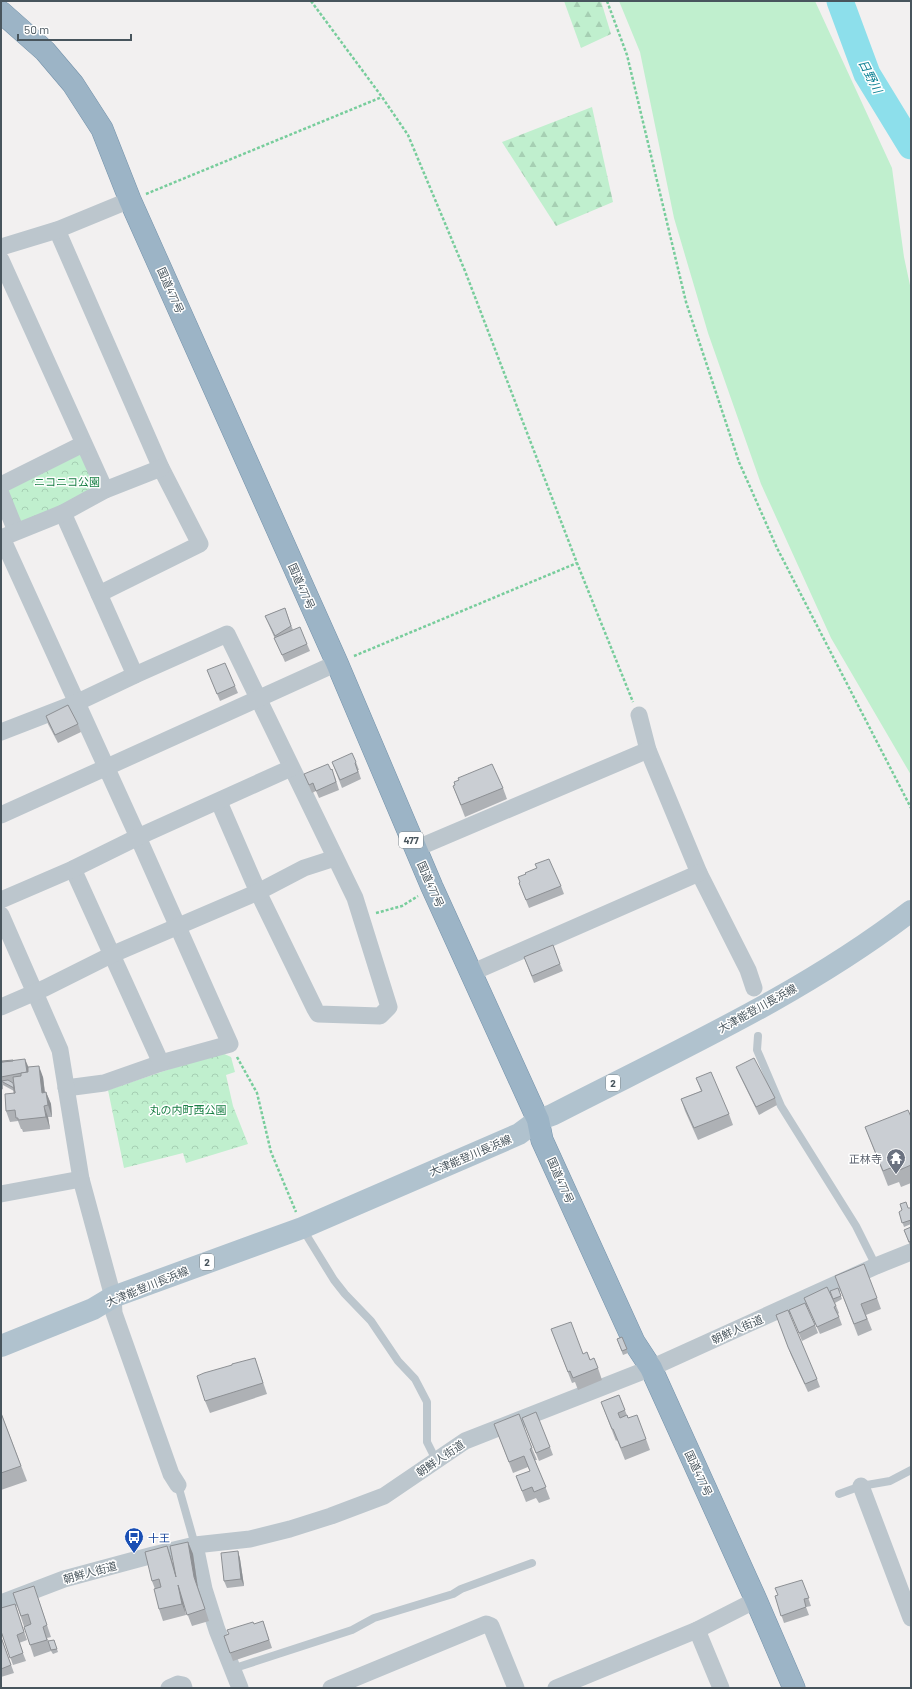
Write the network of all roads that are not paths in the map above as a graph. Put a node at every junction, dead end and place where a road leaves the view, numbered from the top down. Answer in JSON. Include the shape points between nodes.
{"nodes":[{"id":1,"x":1,"y":12,"type":"edge"},
{"id":2,"x":130,"y":200,"type":"junction"},
{"id":3,"x":57,"y":230,"type":"junction"},
{"id":4,"x":1,"y":247,"type":"edge"},
{"id":5,"x":1,"y":260,"type":"edge"},
{"id":6,"x":83,"y":444,"type":"junction"},
{"id":7,"x":161,"y":468,"type":"junction"},
{"id":8,"x":1,"y":485,"type":"edge"},
{"id":9,"x":105,"y":490,"type":"junction"},
{"id":10,"x":1,"y":494,"type":"edge"},
{"id":11,"x":63,"y":513,"type":"junction"},
{"id":12,"x":6,"y":536,"type":"edge"},
{"id":13,"x":99,"y":594,"type":"junction"},
{"id":14,"x":337,"y":663,"type":"junction"},
{"id":15,"x":135,"y":675,"type":"junction"},
{"id":16,"x":259,"y":698,"type":"junction"},
{"id":17,"x":76,"y":703,"type":"junction"},
{"id":18,"x":639,"y":715,"type":"road end"},
{"id":19,"x":2,"y":729,"type":"edge"},
{"id":20,"x":648,"y":750,"type":"junction"},
{"id":21,"x":106,"y":768,"type":"junction"},
{"id":22,"x":291,"y":768,"type":"junction"},
{"id":23,"x":219,"y":802,"type":"junction"},
{"id":24,"x":1,"y":815,"type":"edge"},
{"id":25,"x":138,"y":837,"type":"junction"},
{"id":26,"x":415,"y":849,"type":"junction"},
{"id":27,"x":334,"y":858,"type":"junction"},
{"id":28,"x":73,"y":869,"type":"junction"},
{"id":29,"x":699,"y":873,"type":"junction"},
{"id":30,"x":258,"y":892,"type":"junction"},
{"id":31,"x":1,"y":900,"type":"edge"},
{"id":32,"x":911,"y":911,"type":"edge"},
{"id":33,"x":1,"y":915,"type":"edge"},
{"id":34,"x":178,"y":926,"type":"junction"},
{"id":35,"x":111,"y":955,"type":"junction"},
{"id":36,"x":471,"y":972,"type":"junction"},
{"id":37,"x":754,"y":988,"type":"dead end"},
{"id":38,"x":35,"y":992,"type":"junction"},
{"id":39,"x":1,"y":1007,"type":"edge"},
{"id":40,"x":758,"y":1036,"type":"dead end"},
{"id":41,"x":161,"y":1063,"type":"junction"},
{"id":42,"x":66,"y":1088,"type":"junction"},
{"id":43,"x":538,"y":1120,"type":"junction"},
{"id":44,"x":81,"y":1179,"type":"junction"},
{"id":45,"x":1,"y":1194,"type":"edge"},
{"id":46,"x":302,"y":1228,"type":"junction"},
{"id":47,"x":911,"y":1252,"type":"edge"},
{"id":48,"x":876,"y":1266,"type":"junction"},
{"id":49,"x":113,"y":1297,"type":"junction"},
{"id":50,"x":1,"y":1346,"type":"edge"},
{"id":51,"x":651,"y":1368,"type":"junction"},
{"id":52,"x":436,"y":1460,"type":"junction"},
{"id":53,"x":911,"y":1470,"type":"edge"},
{"id":54,"x":178,"y":1485,"type":"joint"},
{"id":55,"x":861,"y":1486,"type":"junction"},
{"id":56,"x":839,"y":1494,"type":"dead end"},
{"id":57,"x":195,"y":1545,"type":"junction"},
{"id":58,"x":532,"y":1564,"type":"dead end"},
{"id":59,"x":756,"y":1600,"type":"junction"},
{"id":60,"x":1,"y":1603,"type":"edge"},
{"id":61,"x":911,"y":1618,"type":"edge"},
{"id":62,"x":697,"y":1630,"type":"junction"},
{"id":63,"x":232,"y":1669,"type":"junction"},
{"id":64,"x":339,"y":1686,"type":"edge"},
{"id":65,"x":566,"y":1686,"type":"edge"},
{"id":66,"x":169,"y":1688,"type":"edge"},
{"id":67,"x":184,"y":1688,"type":"edge"},
{"id":68,"x":240,"y":1688,"type":"edge"},
{"id":69,"x":516,"y":1688,"type":"edge"},
{"id":70,"x":721,"y":1688,"type":"edge"},
{"id":71,"x":794,"y":1688,"type":"edge"}],
"edges":[{"from":1,"to":2,"type":"highway","name":"国道477号","number":"477","via":[[45,51],[72,84],[102,129]]},
{"from":2,"to":3,"type":"street"},
{"from":2,"to":14,"type":"highway","name":"国道477号","number":"477"},
{"from":3,"to":4,"type":"street"},
{"from":3,"to":7,"type":"street"},
{"from":5,"to":6,"type":"street"},
{"from":6,"to":8,"type":"street"},
{"from":6,"to":9,"type":"street"},
{"from":7,"to":9,"type":"street"},
{"from":7,"to":13,"type":"street","via":[[200,544]]},
{"from":9,"to":11,"type":"street"},
{"from":10,"to":12,"type":"street"},
{"from":11,"to":12,"type":"street"},
{"from":11,"to":13,"type":"street"},
{"from":12,"to":17,"type":"street"},
{"from":13,"to":15,"type":"street"},
{"from":14,"to":16,"type":"street"},
{"from":14,"to":26,"type":"highway","name":"国道477号","number":"477"},
{"from":15,"to":16,"type":"street","via":[[227,634]]},
{"from":15,"to":17,"type":"street"},
{"from":16,"to":21,"type":"street"},
{"from":16,"to":22,"type":"street"},
{"from":17,"to":19,"type":"street"},
{"from":17,"to":21,"type":"street"},
{"from":18,"to":20,"type":"street"},
{"from":20,"to":26,"type":"street"},
{"from":20,"to":29,"type":"street"},
{"from":21,"to":24,"type":"street"},
{"from":21,"to":25,"type":"street"},
{"from":22,"to":23,"type":"street"},
{"from":22,"to":27,"type":"street"},
{"from":23,"to":25,"type":"street"},
{"from":23,"to":30,"type":"street"},
{"from":25,"to":28,"type":"street"},
{"from":25,"to":34,"type":"street"},
{"from":26,"to":36,"type":"highway","name":"国道477号","number":"477"},
{"from":27,"to":30,"type":"street","via":[[304,868]]},
{"from":27,"to":30,"type":"street","via":[[355,898],[389,1007],[380,1016],[318,1014]]},
{"from":28,"to":31,"type":"street"},
{"from":28,"to":35,"type":"street"},
{"from":29,"to":36,"type":"street"},
{"from":29,"to":37,"type":"street","via":[[748,970]]},
{"from":30,"to":34,"type":"street"},
{"from":32,"to":43,"type":"main road","name":"大津能登川長浜線","number":"2","via":[[888,929],[762,1007]]},
{"from":33,"to":38,"type":"street"},
{"from":34,"to":35,"type":"street"},
{"from":34,"to":41,"type":"street","via":[[230,1044]]},
{"from":35,"to":38,"type":"street"},
{"from":35,"to":41,"type":"street"},
{"from":36,"to":43,"type":"highway","name":"国道477号","number":"477"},
{"from":38,"to":39,"type":"street"},
{"from":38,"to":42,"type":"street","via":[[60,1050]]},
{"from":40,"to":48,"type":"lane","via":[[757,1050],[782,1106],[856,1226]]},
{"from":41,"to":42,"type":"street","via":[[104,1083]]},
{"from":42,"to":44,"type":"street"},
{"from":43,"to":46,"type":"main road","name":"大津能登川長浜線","number":"2","via":[[520,1134]]},
{"from":43,"to":51,"type":"highway","name":"国道477号","number":"477","via":[[542,1140],[634,1342]]},
{"from":44,"to":45,"type":"street"},
{"from":44,"to":49,"type":"street"},
{"from":46,"to":49,"type":"main road","name":"大津能登川長浜線","number":"2"},
{"from":46,"to":52,"type":"lane","via":[[334,1280],[371,1321],[398,1361],[415,1378],[427,1402],[427,1442]]},
{"from":47,"to":48,"type":"street","name":"朝鮮人街道"},
{"from":48,"to":51,"type":"street","name":"朝鮮人街道"},
{"from":49,"to":50,"type":"main road","name":"大津能登川長浜線","number":"2","via":[[93,1309]]},
{"from":49,"to":54,"type":"street","via":[[114,1313],[171,1474]]},
{"from":51,"to":52,"type":"street","name":"朝鮮人街道","via":[[465,1441]]},
{"from":51,"to":59,"type":"highway","name":"国道477号","number":"477"},
{"from":52,"to":57,"type":"street","name":"朝鮮人街道","via":[[384,1496],[331,1516],[250,1539]]},
{"from":53,"to":55,"type":"lane","via":[[890,1481]]},
{"from":54,"to":57,"type":"lane"},
{"from":55,"to":56,"type":"lane"},
{"from":55,"to":61,"type":"street"},
{"from":57,"to":60,"type":"street","name":"朝鮮人街道","via":[[64,1579]]},
{"from":57,"to":63,"type":"street","via":[[204,1589]]},
{"from":58,"to":63,"type":"lane","via":[[453,1594],[374,1618],[352,1630]]},
{"from":59,"to":62,"type":"street"},
{"from":59,"to":71,"type":"highway","name":"国道477号","number":"477"},
{"from":62,"to":65,"type":"street"},
{"from":62,"to":70,"type":"street"},
{"from":63,"to":68,"type":"street"},
{"from":64,"to":69,"type":"street","via":[[486,1624],[491,1626]]},
{"from":66,"to":67,"type":"street","via":[[178,1684]]}]}
